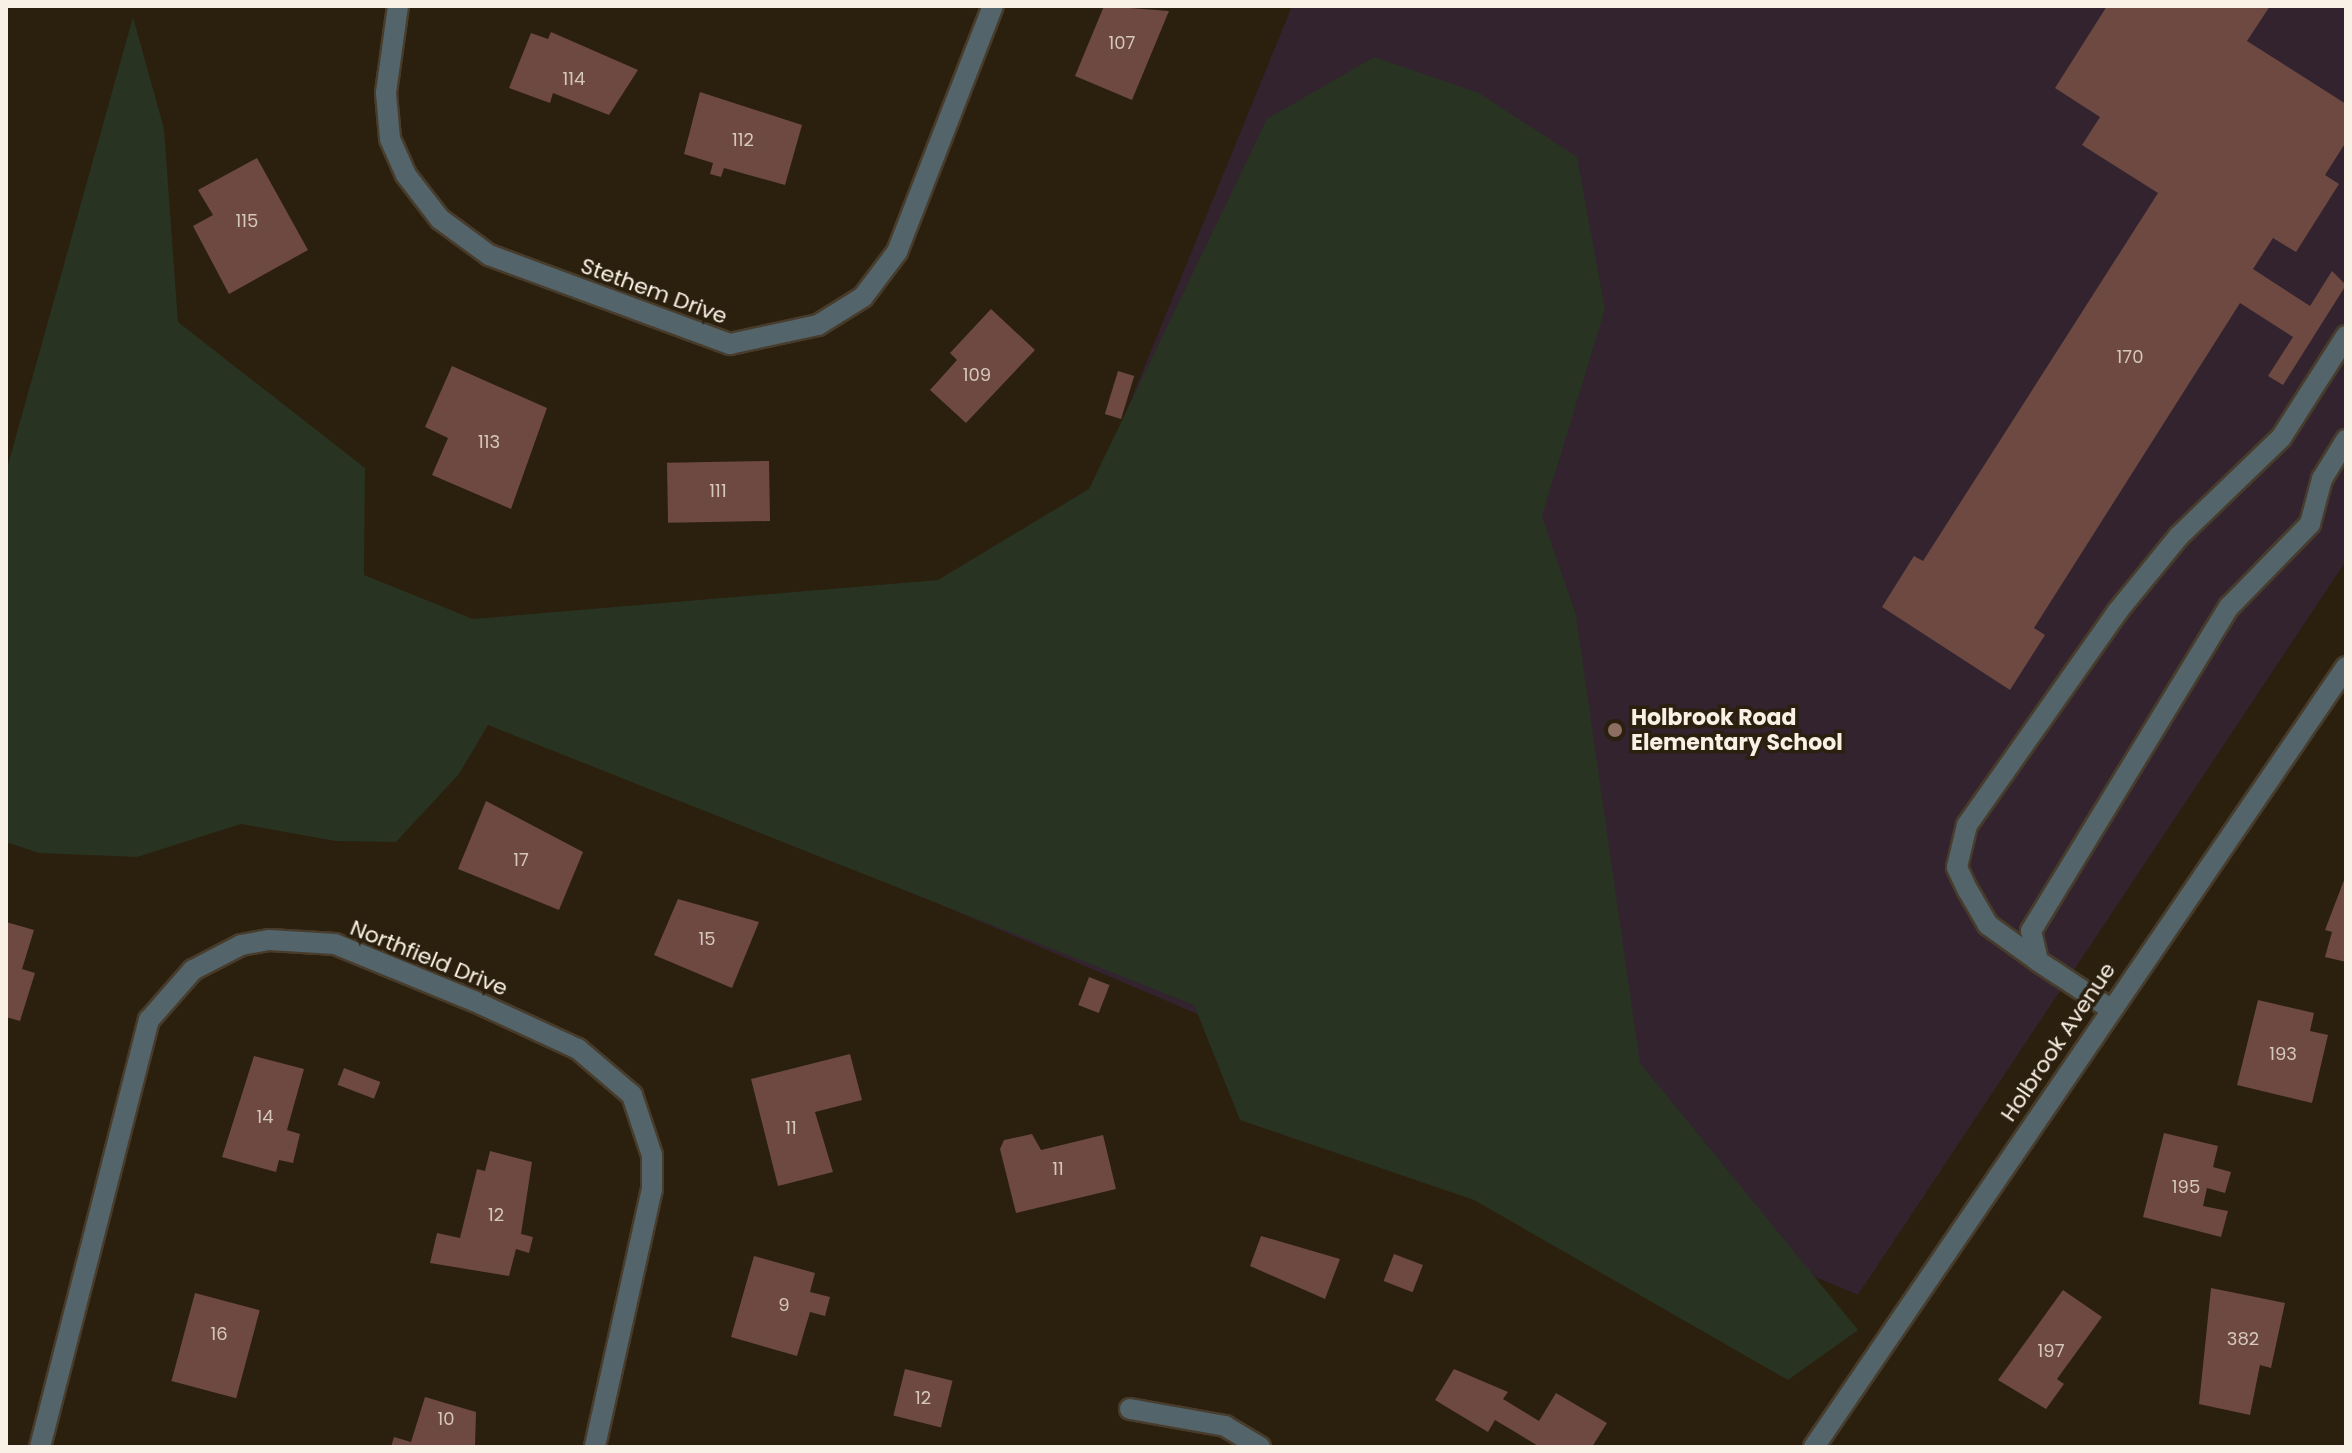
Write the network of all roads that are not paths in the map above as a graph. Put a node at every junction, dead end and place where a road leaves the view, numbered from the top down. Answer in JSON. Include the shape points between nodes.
{"nodes":[{"id":1,"x":398,"y":6,"type":"edge"},
{"id":2,"x":993,"y":6,"type":"edge"},
{"id":3,"x":2346,"y":336,"type":"edge"},
{"id":4,"x":2346,"y":440,"type":"edge"},
{"id":5,"x":2346,"y":667,"type":"edge"},
{"id":6,"x":2038,"y":961,"type":"junction"},
{"id":7,"x":2109,"y":1008,"type":"junction"},
{"id":8,"x":1130,"y":1409,"type":"dead end"},
{"id":9,"x":40,"y":1447,"type":"edge"},
{"id":10,"x":595,"y":1447,"type":"edge"},
{"id":11,"x":1260,"y":1447,"type":"edge"},
{"id":12,"x":1814,"y":1447,"type":"edge"}],
"edges":[{"from":1,"to":2,"type":"street","name":"Stethem Drive","via":[[386,93],[390,139],[406,175],[440,219],[489,255],[730,344],[818,325],[863,297],[897,252]]},
{"from":3,"to":6,"type":"street","via":[[2281,438],[2179,536],[2117,612],[1967,825],[1957,867],[1968,891],[1988,925]]},
{"from":4,"to":6,"type":"street","via":[[2322,479],[2310,524],[2229,607],[2042,907],[2031,931]]},
{"from":5,"to":7,"type":"street","name":"Holbrook Avenue"},
{"from":6,"to":7,"type":"street"},
{"from":7,"to":12,"type":"street","name":"Holbrook Avenue"},
{"from":8,"to":11,"type":"street","via":[[1225,1426]]},
{"from":9,"to":10,"type":"street","name":"Northfield Drive","via":[[149,1020],[193,970],[241,945],[270,940],[335,944],[474,1001],[578,1049],[632,1095],[652,1155],[652,1189]]}]}
